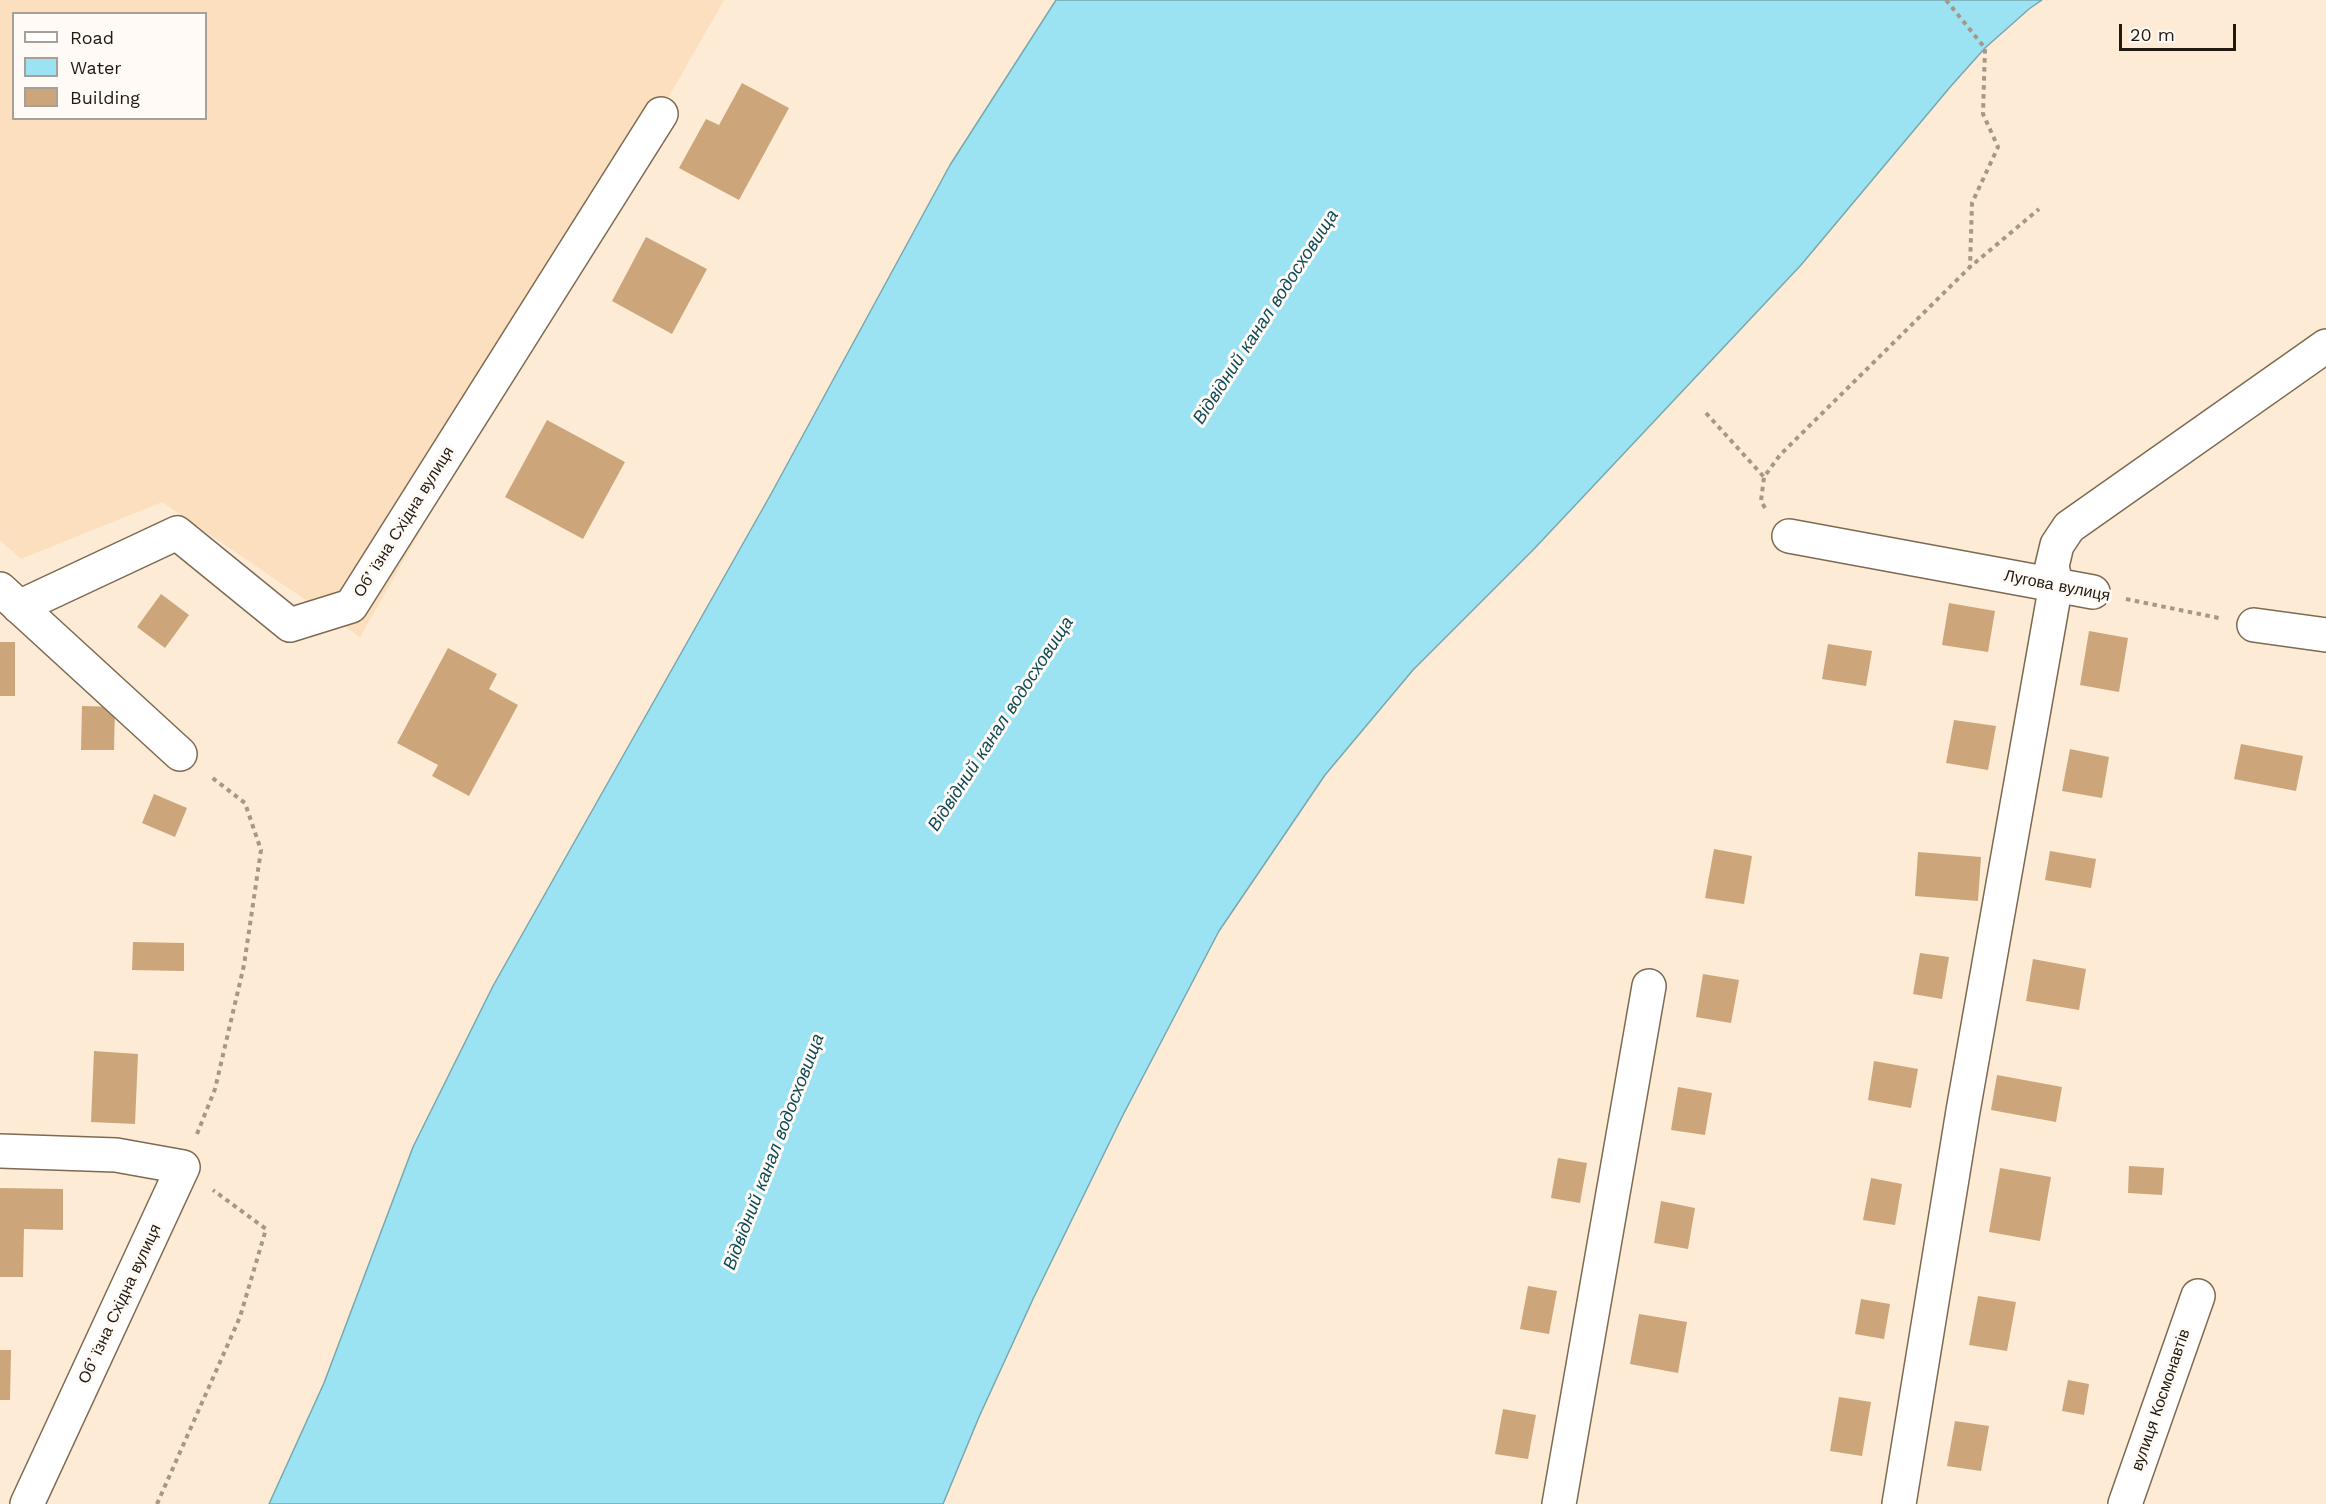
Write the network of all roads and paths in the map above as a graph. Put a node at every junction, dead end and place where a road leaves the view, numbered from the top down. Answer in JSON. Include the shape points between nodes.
{"nodes":[{"id":1,"x":1946,"y":0,"type":"edge"},
{"id":2,"x":661,"y":114,"type":"dead end"},
{"id":3,"x":2039,"y":209,"type":"dead end"},
{"id":4,"x":1970,"y":267,"type":"junction"},
{"id":5,"x":2326,"y":346,"type":"edge"},
{"id":6,"x":1706,"y":412,"type":"dead end"},
{"id":7,"x":1764,"y":477,"type":"junction"},
{"id":8,"x":1789,"y":536,"type":"joint"},
{"id":9,"x":2056,"y":584,"type":"junction"},
{"id":10,"x":2093,"y":592,"type":"joint"},
{"id":11,"x":10,"y":598,"type":"edge"},
{"id":12,"x":2254,"y":625,"type":"joint"},
{"id":13,"x":2326,"y":635,"type":"edge"},
{"id":14,"x":180,"y":754,"type":"joint"},
{"id":15,"x":1649,"y":986,"type":"dead end"},
{"id":16,"x":0,"y":1151,"type":"edge"},
{"id":17,"x":183,"y":1167,"type":"junction"},
{"id":18,"x":2198,"y":1296,"type":"dead end"},
{"id":19,"x":27,"y":1504,"type":"edge"},
{"id":20,"x":157,"y":1504,"type":"edge"},
{"id":21,"x":1559,"y":1504,"type":"edge"},
{"id":22,"x":1899,"y":1504,"type":"edge"},
{"id":23,"x":2125,"y":1504,"type":"edge"}],
"edges":[{"from":1,"to":4,"type":"path","via":[[1985,48],[1983,114],[1998,147],[1972,203]]},
{"from":2,"to":11,"type":"street","name":"Обʼїзна Східна вулиця","via":[[351,606],[290,625],[177,533]]},
{"from":3,"to":4,"type":"path"},
{"from":4,"to":7,"type":"path","via":[[1780,455]]},
{"from":5,"to":9,"type":"street","via":[[2069,527],[2057,545],[2052,566]]},
{"from":6,"to":7,"type":"path"},
{"from":7,"to":8,"type":"path","via":[[1761,501],[1771,520]]},
{"from":8,"to":9,"type":"street","name":"Лугова вулиця"},
{"from":9,"to":10,"type":"street","name":"Лугова вулиця"},
{"from":9,"to":22,"type":"street","via":[[1965,1099]]},
{"from":10,"to":12,"type":"path","name":"Лугова вулиця"},
{"from":11,"to":14,"type":"street","name":"Обʼїзна Східна вулиця"},
{"from":12,"to":13,"type":"street"},
{"from":14,"to":17,"type":"path","via":[[245,803],[261,850],[244,965],[215,1089]]},
{"from":15,"to":21,"type":"street"},
{"from":16,"to":17,"type":"street","via":[[116,1155]]},
{"from":17,"to":19,"type":"street","name":"Обʼїзна Східна вулиця"},
{"from":17,"to":20,"type":"path","via":[[266,1229],[240,1317]]},
{"from":18,"to":23,"type":"street","name":"вулиця Космонавтів"}]}
